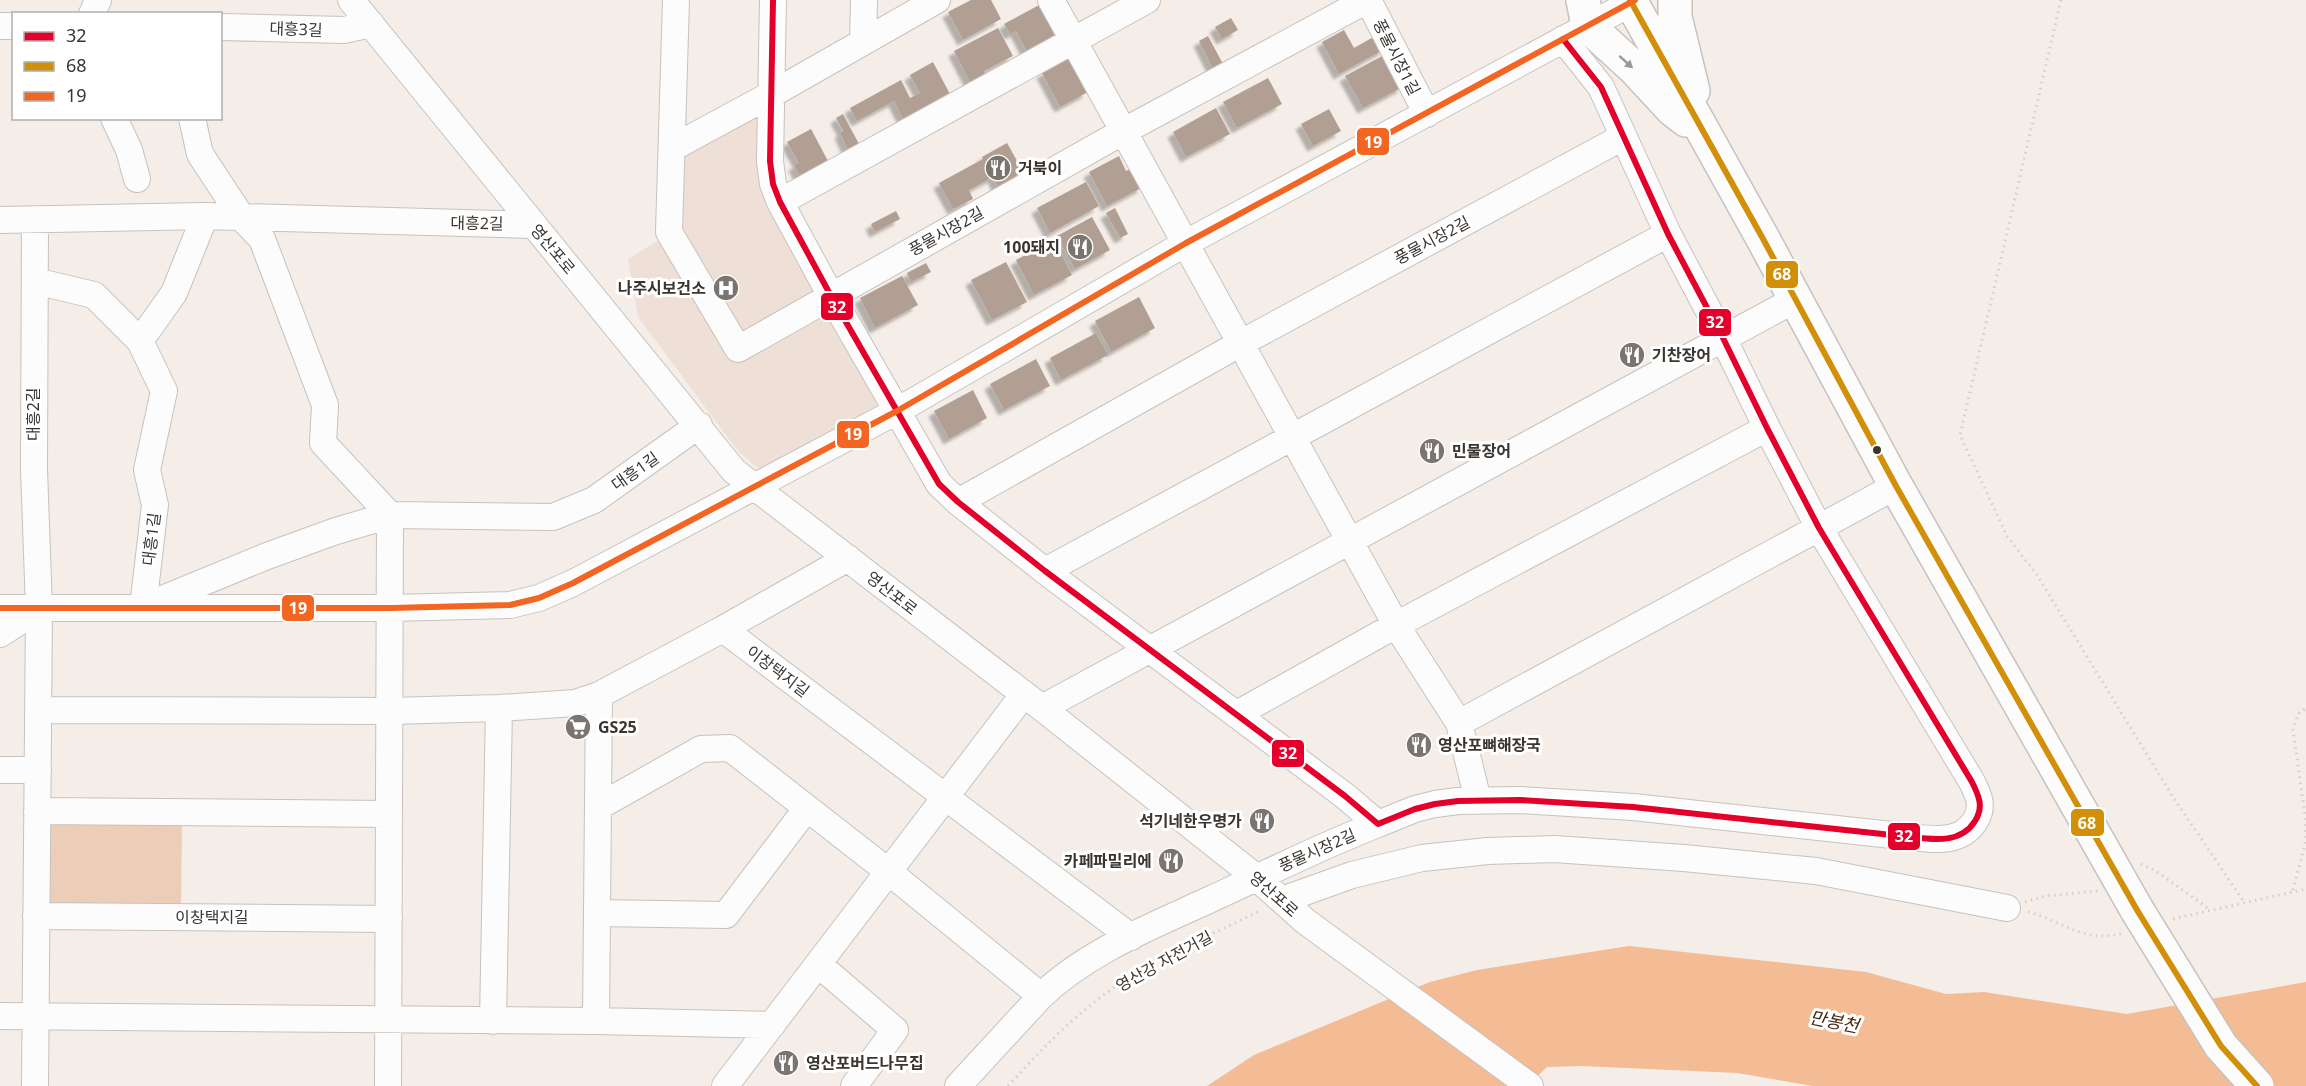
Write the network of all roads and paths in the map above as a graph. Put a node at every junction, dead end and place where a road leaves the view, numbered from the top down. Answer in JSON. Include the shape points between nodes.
{"nodes":[{"id":1,"x":351,"y":0,"type":"edge"},
{"id":2,"x":676,"y":0,"type":"edge"},
{"id":3,"x":773,"y":0,"type":"edge"},
{"id":4,"x":864,"y":0,"type":"edge"},
{"id":5,"x":937,"y":0,"type":"edge"},
{"id":6,"x":1051,"y":0,"type":"edge"},
{"id":7,"x":1147,"y":0,"type":"edge"},
{"id":8,"x":1368,"y":0,"type":"edge"},
{"id":9,"x":1675,"y":0,"type":"edge"},
{"id":10,"x":2061,"y":0,"type":"edge"},
{"id":11,"x":1632,"y":1,"type":"edge"},
{"id":12,"x":1578,"y":22,"type":"edge"},
{"id":13,"x":371,"y":24,"type":"junction"},
{"id":14,"x":222,"y":27,"type":"edge"},
{"id":15,"x":1073,"y":40,"type":"junction"},
{"id":16,"x":863,"y":42,"type":"junction"},
{"id":17,"x":772,"y":94,"type":"junction"},
{"id":18,"x":1426,"y":114,"type":"junction"},
{"id":19,"x":115,"y":120,"type":"edge"},
{"id":20,"x":192,"y":120,"type":"edge"},
{"id":21,"x":1124,"y":131,"type":"junction"},
{"id":22,"x":1704,"y":133,"type":"junction"},
{"id":23,"x":1623,"y":137,"type":"junction"},
{"id":24,"x":672,"y":148,"type":"junction"},
{"id":25,"x":137,"y":179,"type":"dead end"},
{"id":26,"x":780,"y":202,"type":"junction"},
{"id":27,"x":205,"y":216,"type":"junction"},
{"id":28,"x":242,"y":218,"type":"junction"},
{"id":29,"x":0,"y":220,"type":"edge"},
{"id":30,"x":35,"y":220,"type":"junction"},
{"id":31,"x":533,"y":225,"type":"junction"},
{"id":32,"x":1668,"y":234,"type":"junction"},
{"id":33,"x":1186,"y":243,"type":"junction"},
{"id":34,"x":35,"y":281,"type":"junction"},
{"id":35,"x":831,"y":296,"type":"junction"},
{"id":36,"x":1796,"y":299,"type":"junction"},
{"id":37,"x":1723,"y":338,"type":"junction"},
{"id":38,"x":140,"y":341,"type":"junction"},
{"id":39,"x":1241,"y":343,"type":"junction"},
{"id":40,"x":897,"y":411,"type":"junction"},
{"id":41,"x":699,"y":425,"type":"junction"},
{"id":42,"x":1767,"y":428,"type":"junction"},
{"id":43,"x":1293,"y":437,"type":"junction"},
{"id":44,"x":1896,"y":486,"type":"junction"},
{"id":45,"x":754,"y":487,"type":"junction"},
{"id":46,"x":958,"y":502,"type":"junction"},
{"id":47,"x":390,"y":515,"type":"junction"},
{"id":48,"x":1819,"y":528,"type":"junction"},
{"id":49,"x":1350,"y":541,"type":"junction"},
{"id":50,"x":848,"y":558,"type":"junction"},
{"id":51,"x":1045,"y":571,"type":"junction"},
{"id":52,"x":143,"y":607,"type":"junction"},
{"id":53,"x":0,"y":608,"type":"edge"},
{"id":54,"x":391,"y":608,"type":"junction"},
{"id":55,"x":39,"y":609,"type":"junction"},
{"id":56,"x":1396,"y":625,"type":"junction"},
{"id":57,"x":723,"y":629,"type":"junction"},
{"id":58,"x":0,"y":634,"type":"edge"},
{"id":59,"x":1150,"y":650,"type":"junction"},
{"id":60,"x":599,"y":695,"type":"junction"},
{"id":61,"x":1034,"y":701,"type":"junction"},
{"id":62,"x":499,"y":708,"type":"junction"},
{"id":63,"x":2306,"y":708,"type":"edge"},
{"id":64,"x":39,"y":710,"type":"junction"},
{"id":65,"x":390,"y":711,"type":"junction"},
{"id":66,"x":1237,"y":714,"type":"junction"},
{"id":67,"x":1458,"y":723,"type":"junction"},
{"id":68,"x":0,"y":770,"type":"edge"},
{"id":69,"x":38,"y":770,"type":"junction"},
{"id":70,"x":946,"y":797,"type":"junction"},
{"id":71,"x":1478,"y":800,"type":"junction"},
{"id":72,"x":598,"y":807,"type":"junction"},
{"id":73,"x":807,"y":808,"type":"junction"},
{"id":74,"x":37,"y":811,"type":"junction"},
{"id":75,"x":389,"y":814,"type":"junction"},
{"id":76,"x":1378,"y":824,"type":"junction"},
{"id":77,"x":2103,"y":849,"type":"junction"},
{"id":78,"x":889,"y":872,"type":"junction"},
{"id":79,"x":1257,"y":878,"type":"junction"},
{"id":80,"x":2293,"y":891,"type":"dead end"},
{"id":81,"x":1282,"y":900,"type":"junction"},
{"id":82,"x":2244,"y":902,"type":"dead end"},
{"id":83,"x":2007,"y":908,"type":"dead end"},
{"id":84,"x":2209,"y":909,"type":"dead end"},
{"id":85,"x":597,"y":913,"type":"junction"},
{"id":86,"x":36,"y":916,"type":"junction"},
{"id":87,"x":389,"y":919,"type":"junction"},
{"id":88,"x":1131,"y":937,"type":"junction"},
{"id":89,"x":818,"y":964,"type":"junction"},
{"id":90,"x":1041,"y":996,"type":"junction"},
{"id":91,"x":0,"y":1016,"type":"edge"},
{"id":92,"x":35,"y":1017,"type":"junction"},
{"id":93,"x":388,"y":1020,"type":"junction"},
{"id":94,"x":493,"y":1021,"type":"junction"},
{"id":95,"x":596,"y":1021,"type":"junction"},
{"id":96,"x":772,"y":1024,"type":"junction"},
{"id":97,"x":35,"y":1086,"type":"edge"},
{"id":98,"x":388,"y":1086,"type":"edge"},
{"id":99,"x":725,"y":1086,"type":"edge"},
{"id":100,"x":854,"y":1086,"type":"edge"},
{"id":101,"x":958,"y":1086,"type":"edge"},
{"id":102,"x":1008,"y":1086,"type":"edge"},
{"id":103,"x":1530,"y":1086,"type":"edge"},
{"id":104,"x":2257,"y":1086,"type":"edge"}],
"edges":[{"from":1,"to":13,"type":"street","name":"영산포로"},
{"from":2,"to":24,"type":"street"},
{"from":3,"to":17,"type":"street","name":"풍물시장2길"},
{"from":4,"to":16,"type":"street"},
{"from":5,"to":16,"type":"street"},
{"from":6,"to":15,"type":"street"},
{"from":7,"to":15,"type":"street"},
{"from":8,"to":18,"type":"street","name":"풍물시장1길"},
{"from":8,"to":21,"type":"street","name":"풍물시장2길"},
{"from":9,"to":22,"type":"main road","via":[[1675,17]]},
{"from":10,"to":82,"type":"path","via":[[1960,435],[2007,536],[2037,575],[2173,797]]},
{"from":11,"to":12,"type":"street","name":"풍물시장1길"},
{"from":11,"to":22,"type":"main road"},
{"from":12,"to":18,"type":"street","name":"풍물시장1길"},
{"from":12,"to":22,"type":"main road","one_way":true,"via":[[1634,68],[1673,110]]},
{"from":12,"to":23,"type":"street","name":"풍물시장2길"},
{"from":13,"to":14,"type":"street","name":"대흥3길","via":[[344,30]]},
{"from":13,"to":31,"type":"street","name":"영산포로"},
{"from":15,"to":21,"type":"street"},
{"from":15,"to":26,"type":"street"},
{"from":16,"to":17,"type":"street"},
{"from":17,"to":24,"type":"street"},
{"from":17,"to":26,"type":"street","name":"풍물시장2길","via":[[770,161]]},
{"from":18,"to":33,"type":"street","name":"풍물시장1길"},
{"from":19,"to":25,"type":"street"},
{"from":20,"to":28,"type":"street","via":[[200,154]]},
{"from":21,"to":33,"type":"street"},
{"from":21,"to":35,"type":"street","name":"풍물시장2길"},
{"from":22,"to":36,"type":"main road"},
{"from":23,"to":32,"type":"street","name":"풍물시장2길"},
{"from":23,"to":39,"type":"street","name":"풍물시장2길"},
{"from":24,"to":35,"type":"street","via":[[669,232],[738,349]]},
{"from":26,"to":35,"type":"street","name":"풍물시장2길"},
{"from":27,"to":28,"type":"street","name":"대흥2길"},
{"from":27,"to":30,"type":"street","name":"대흥2길"},
{"from":27,"to":38,"type":"street","via":[[174,292]]},
{"from":28,"to":31,"type":"street","name":"대흥2길"},
{"from":28,"to":47,"type":"street","via":[[262,239],[325,405],[323,443]]},
{"from":29,"to":30,"type":"street","name":"대흥2길"},
{"from":30,"to":34,"type":"street","name":"대흥2길"},
{"from":31,"to":41,"type":"street","name":"영산포로"},
{"from":32,"to":37,"type":"street","name":"풍물시장2길"},
{"from":32,"to":43,"type":"street"},
{"from":33,"to":39,"type":"street"},
{"from":33,"to":40,"type":"street","name":"풍물시장1길"},
{"from":34,"to":38,"type":"street","name":"대흥1길","via":[[94,294]]},
{"from":34,"to":55,"type":"street","name":"대흥2길","via":[[34,469]]},
{"from":35,"to":40,"type":"street","name":"풍물시장2길"},
{"from":36,"to":37,"type":"street"},
{"from":36,"to":44,"type":"main road"},
{"from":37,"to":42,"type":"street","name":"풍물시장2길"},
{"from":37,"to":49,"type":"street"},
{"from":38,"to":52,"type":"street","name":"대흥1길","via":[[164,391],[147,470],[155,505]]},
{"from":39,"to":43,"type":"street"},
{"from":39,"to":46,"type":"street","name":"풍물시장2길"},
{"from":40,"to":45,"type":"street","name":"풍물시장1길"},
{"from":40,"to":46,"type":"street","name":"풍물시장2길","via":[[939,484]]},
{"from":41,"to":45,"type":"street","name":"영산포로","via":[[734,471]]},
{"from":41,"to":47,"type":"street","name":"대흥1길","via":[[594,500],[553,517]]},
{"from":42,"to":48,"type":"street","name":"풍물시장2길"},
{"from":42,"to":56,"type":"street"},
{"from":43,"to":49,"type":"street"},
{"from":43,"to":51,"type":"street"},
{"from":44,"to":48,"type":"street"},
{"from":44,"to":77,"type":"main road"},
{"from":45,"to":50,"type":"street","name":"영산포로"},
{"from":45,"to":54,"type":"street","name":"풍물시장1길","via":[[573,584],[539,598],[510,605]]},
{"from":46,"to":51,"type":"street","name":"풍물시장2길"},
{"from":47,"to":52,"type":"street","name":"대흥1길","via":[[267,556]]},
{"from":47,"to":54,"type":"street"},
{"from":48,"to":67,"type":"street"},
{"from":48,"to":71,"type":"street","name":"풍물시장2길","via":[[1972,782],[1981,801],[1970,829],[1943,839],[1633,807]]},
{"from":49,"to":56,"type":"street"},
{"from":49,"to":59,"type":"street"},
{"from":50,"to":57,"type":"street"},
{"from":50,"to":61,"type":"street","name":"영산포로"},
{"from":51,"to":59,"type":"street","name":"풍물시장2길"},
{"from":52,"to":54,"type":"street","name":"풍물시장1길"},
{"from":52,"to":55,"type":"street","name":"풍물시장1길"},
{"from":53,"to":55,"type":"street","name":"풍물시장1길"},
{"from":54,"to":65,"type":"street"},
{"from":55,"to":58,"type":"street"},
{"from":55,"to":64,"type":"street"},
{"from":56,"to":66,"type":"street"},
{"from":56,"to":67,"type":"street"},
{"from":57,"to":60,"type":"street"},
{"from":57,"to":70,"type":"street","name":"이창택지길"},
{"from":59,"to":61,"type":"street"},
{"from":59,"to":66,"type":"street","name":"풍물시장2길"},
{"from":60,"to":62,"type":"street","via":[[574,703]]},
{"from":60,"to":72,"type":"street"},
{"from":61,"to":70,"type":"street"},
{"from":61,"to":79,"type":"street","name":"영산포로"},
{"from":62,"to":65,"type":"street"},
{"from":62,"to":94,"type":"street"},
{"from":63,"to":80,"type":"path","via":[[2298,714],[2293,730],[2306,840]]},
{"from":64,"to":65,"type":"street"},
{"from":64,"to":69,"type":"street"},
{"from":65,"to":75,"type":"street"},
{"from":66,"to":76,"type":"street","name":"풍물시장2길"},
{"from":67,"to":71,"type":"street"},
{"from":68,"to":69,"type":"street"},
{"from":69,"to":74,"type":"street"},
{"from":70,"to":78,"type":"street"},
{"from":70,"to":88,"type":"street","name":"이창택지길"},
{"from":71,"to":76,"type":"street","name":"풍물시장2길","via":[[1415,809]]},
{"from":72,"to":73,"type":"street","via":[[701,749],[730,748]]},
{"from":72,"to":85,"type":"street"},
{"from":73,"to":78,"type":"street"},
{"from":73,"to":85,"type":"street","via":[[726,915]]},
{"from":74,"to":75,"type":"street"},
{"from":74,"to":86,"type":"street"},
{"from":75,"to":87,"type":"street"},
{"from":76,"to":79,"type":"street","name":"풍물시장2길"},
{"from":77,"to":84,"type":"path","via":[[2156,871]]},
{"from":77,"to":104,"type":"main road","bridge":true,"via":[[2221,1046]]},
{"from":78,"to":89,"type":"street"},
{"from":78,"to":90,"type":"street"},
{"from":79,"to":81,"type":"street","name":"영산포로"},
{"from":79,"to":88,"type":"street"},
{"from":81,"to":83,"type":"street","via":[[1352,875],[1422,858],[1554,849],[1816,871]]},
{"from":81,"to":102,"type":"path","name":"영산강 자전거길","via":[[1123,981],[1050,1041]]},
{"from":81,"to":103,"type":"street","name":"영산포로"},
{"from":85,"to":95,"type":"street"},
{"from":86,"to":87,"type":"street","name":"이창택지길"},
{"from":86,"to":92,"type":"street"},
{"from":87,"to":93,"type":"street"},
{"from":88,"to":90,"type":"street","via":[[1087,962]]},
{"from":89,"to":96,"type":"street"},
{"from":89,"to":100,"type":"street","via":[[895,1030]]},
{"from":90,"to":101,"type":"street"},
{"from":91,"to":92,"type":"street"},
{"from":92,"to":93,"type":"street"},
{"from":92,"to":97,"type":"street"},
{"from":93,"to":94,"type":"street"},
{"from":93,"to":98,"type":"street"},
{"from":94,"to":95,"type":"street"},
{"from":95,"to":96,"type":"street"},
{"from":96,"to":99,"type":"street"}]}
